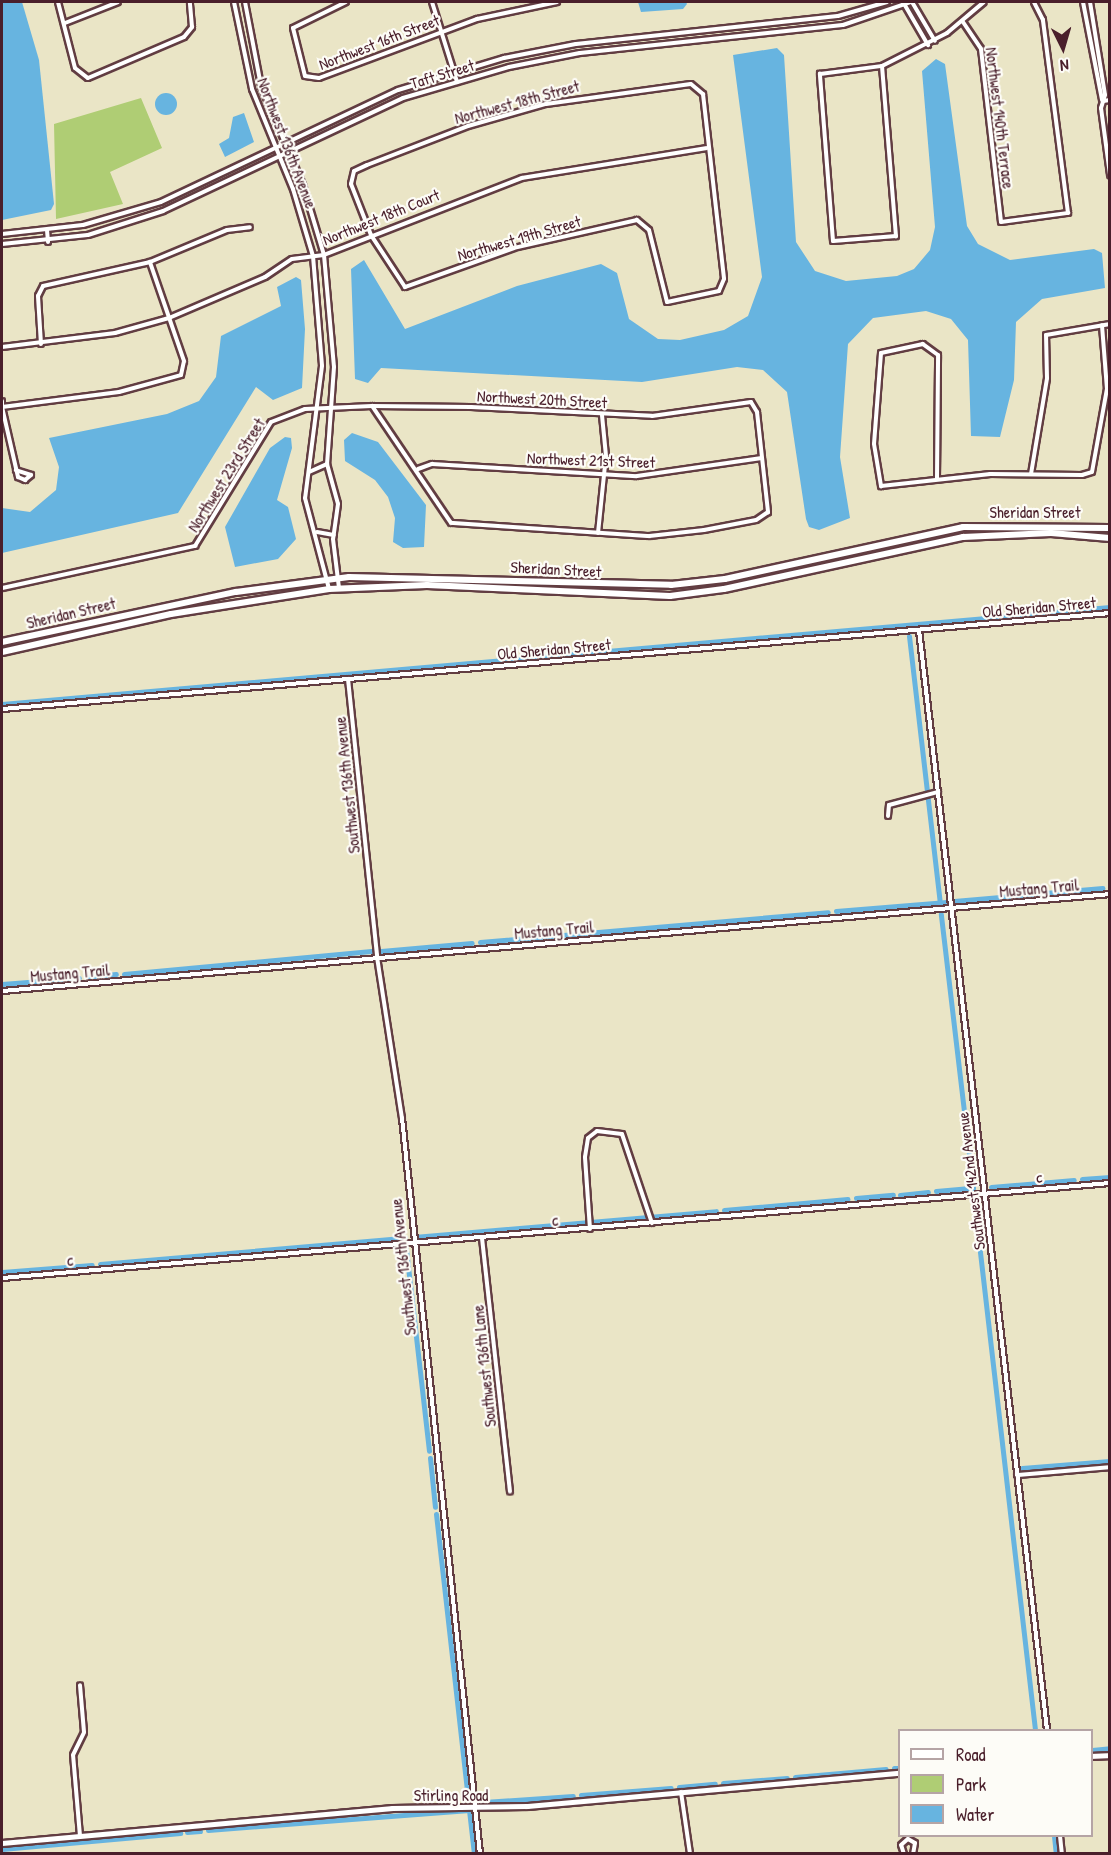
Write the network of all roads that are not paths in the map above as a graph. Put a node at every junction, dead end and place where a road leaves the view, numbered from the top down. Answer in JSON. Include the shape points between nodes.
{"nodes":[{"id":1,"x":58,"y":2,"type":"edge"},
{"id":2,"x":118,"y":2,"type":"edge"},
{"id":3,"x":190,"y":2,"type":"edge"},
{"id":4,"x":234,"y":2,"type":"edge"},
{"id":5,"x":244,"y":2,"type":"edge"},
{"id":6,"x":346,"y":2,"type":"edge"},
{"id":7,"x":432,"y":2,"type":"edge"},
{"id":8,"x":557,"y":2,"type":"edge"},
{"id":9,"x":887,"y":2,"type":"edge"},
{"id":10,"x":912,"y":2,"type":"edge"},
{"id":11,"x":984,"y":2,"type":"edge"},
{"id":12,"x":1034,"y":2,"type":"edge"},
{"id":13,"x":1083,"y":2,"type":"edge"},
{"id":14,"x":1090,"y":2,"type":"edge"},
{"id":15,"x":904,"y":3,"type":"edge"},
{"id":16,"x":963,"y":22,"type":"junction"},
{"id":17,"x":65,"y":23,"type":"junction"},
{"id":18,"x":441,"y":31,"type":"junction"},
{"id":19,"x":934,"y":41,"type":"junction"},
{"id":20,"x":928,"y":45,"type":"junction"},
{"id":21,"x":882,"y":66,"type":"junction"},
{"id":22,"x":454,"y":73,"type":"junction"},
{"id":23,"x":457,"y":82,"type":"junction"},
{"id":24,"x":1110,"y":100,"type":"edge"},
{"id":25,"x":1103,"y":101,"type":"junction"},
{"id":26,"x":284,"y":145,"type":"junction"},
{"id":27,"x":276,"y":148,"type":"junction"},
{"id":28,"x":708,"y":148,"type":"junction"},
{"id":29,"x":288,"y":152,"type":"junction"},
{"id":30,"x":280,"y":156,"type":"junction"},
{"id":31,"x":1110,"y":175,"type":"edge"},
{"id":32,"x":200,"y":185,"type":"junction"},
{"id":33,"x":204,"y":194,"type":"junction"},
{"id":34,"x":134,"y":211,"type":"junction"},
{"id":35,"x":138,"y":220,"type":"junction"},
{"id":36,"x":249,"y":227,"type":"dead end"},
{"id":37,"x":47,"y":230,"type":"junction"},
{"id":38,"x":2,"y":234,"type":"edge"},
{"id":39,"x":371,"y":235,"type":"junction"},
{"id":40,"x":48,"y":242,"type":"junction"},
{"id":41,"x":2,"y":244,"type":"edge"},
{"id":42,"x":324,"y":255,"type":"junction"},
{"id":43,"x":313,"y":256,"type":"junction"},
{"id":44,"x":150,"y":262,"type":"junction"},
{"id":45,"x":169,"y":318,"type":"junction"},
{"id":46,"x":1110,"y":324,"type":"edge"},
{"id":47,"x":1102,"y":325,"type":"junction"},
{"id":48,"x":41,"y":344,"type":"junction"},
{"id":49,"x":2,"y":346,"type":"edge"},
{"id":50,"x":2,"y":401,"type":"edge"},
{"id":51,"x":372,"y":405,"type":"junction"},
{"id":52,"x":2,"y":407,"type":"edge"},
{"id":53,"x":330,"y":408,"type":"junction"},
{"id":54,"x":317,"y":409,"type":"junction"},
{"id":55,"x":603,"y":415,"type":"junction"},
{"id":56,"x":762,"y":458,"type":"junction"},
{"id":57,"x":327,"y":464,"type":"junction"},
{"id":58,"x":418,"y":469,"type":"junction"},
{"id":59,"x":16,"y":470,"type":"dead end"},
{"id":60,"x":309,"y":472,"type":"junction"},
{"id":61,"x":604,"y":474,"type":"junction"},
{"id":62,"x":1031,"y":474,"type":"junction"},
{"id":63,"x":937,"y":479,"type":"junction"},
{"id":64,"x":1110,"y":528,"type":"edge"},
{"id":65,"x":316,"y":532,"type":"junction"},
{"id":66,"x":598,"y":533,"type":"junction"},
{"id":67,"x":334,"y":535,"type":"junction"},
{"id":68,"x":1110,"y":538,"type":"edge"},
{"id":69,"x":338,"y":578,"type":"junction"},
{"id":70,"x":327,"y":579,"type":"junction"},
{"id":71,"x":2,"y":588,"type":"edge"},
{"id":72,"x":339,"y":588,"type":"junction"},
{"id":73,"x":329,"y":589,"type":"junction"},
{"id":74,"x":1110,"y":613,"type":"edge"},
{"id":75,"x":919,"y":630,"type":"junction"},
{"id":76,"x":2,"y":642,"type":"edge"},
{"id":77,"x":2,"y":652,"type":"edge"},
{"id":78,"x":348,"y":679,"type":"junction"},
{"id":79,"x":2,"y":709,"type":"edge"},
{"id":80,"x":938,"y":792,"type":"junction"},
{"id":81,"x":888,"y":816,"type":"dead end"},
{"id":82,"x":1110,"y":894,"type":"edge"},
{"id":83,"x":951,"y":908,"type":"junction"},
{"id":84,"x":377,"y":957,"type":"junction"},
{"id":85,"x":2,"y":991,"type":"edge"},
{"id":86,"x":1110,"y":1183,"type":"edge"},
{"id":87,"x":985,"y":1194,"type":"junction"},
{"id":88,"x":651,"y":1222,"type":"junction"},
{"id":89,"x":590,"y":1226,"type":"junction"},
{"id":90,"x":482,"y":1238,"type":"junction"},
{"id":91,"x":411,"y":1244,"type":"junction"},
{"id":92,"x":2,"y":1278,"type":"edge"},
{"id":93,"x":1110,"y":1467,"type":"edge"},
{"id":94,"x":1017,"y":1475,"type":"junction"},
{"id":95,"x":510,"y":1491,"type":"dead end"},
{"id":96,"x":80,"y":1685,"type":"dead end"},
{"id":97,"x":1047,"y":1729,"type":"edge"},
{"id":98,"x":1110,"y":1755,"type":"edge"},
{"id":99,"x":1093,"y":1756,"type":"edge"},
{"id":100,"x":898,"y":1773,"type":"edge"},
{"id":101,"x":681,"y":1792,"type":"junction"},
{"id":102,"x":474,"y":1806,"type":"junction"},
{"id":103,"x":80,"y":1836,"type":"junction"},
{"id":104,"x":908,"y":1837,"type":"edge"},
{"id":105,"x":1060,"y":1837,"type":"edge"},
{"id":106,"x":2,"y":1843,"type":"edge"},
{"id":107,"x":480,"y":1854,"type":"edge"},
{"id":108,"x":690,"y":1854,"type":"edge"},
{"id":109,"x":904,"y":1854,"type":"edge"},
{"id":110,"x":912,"y":1854,"type":"edge"},
{"id":111,"x":1062,"y":1854,"type":"edge"}],
"edges":[{"from":1,"to":17,"type":"street"},
{"from":2,"to":17,"type":"street"},
{"from":3,"to":17,"type":"street","via":[[191,32],[142,58],[82,76]]},
{"from":4,"to":27,"type":"street","name":"Northwest 136th Avenue","via":[[249,80]]},
{"from":5,"to":26,"type":"street","name":"Northwest 136th Avenue","via":[[261,86]]},
{"from":6,"to":18,"type":"street","name":"Northwest 16th Street","via":[[293,28],[302,72],[313,79]]},
{"from":7,"to":18,"type":"street"},
{"from":8,"to":18,"type":"street","name":"Northwest 16th Street"},
{"from":9,"to":22,"type":"street","name":"Taft Street","via":[[838,16],[576,44]]},
{"from":10,"to":15,"type":"street","name":"Taft Street"},
{"from":10,"to":19,"type":"street"},
{"from":11,"to":16,"type":"street"},
{"from":12,"to":16,"type":"street","name":"Northwest 140th Terrace","via":[[1043,20],[1068,213],[1001,222],[981,50]]},
{"from":13,"to":25,"type":"street"},
{"from":14,"to":25,"type":"street"},
{"from":15,"to":20,"type":"street"},
{"from":15,"to":23,"type":"street","name":"Taft Street","via":[[843,25],[580,53]]},
{"from":16,"to":19,"type":"street"},
{"from":18,"to":22,"type":"street"},
{"from":19,"to":20,"type":"street"},
{"from":20,"to":21,"type":"street"},
{"from":21,"to":21,"type":"street","via":[[820,74],[833,241],[896,236]]},
{"from":22,"to":23,"type":"street"},
{"from":22,"to":26,"type":"street","name":"Taft Street","via":[[398,90]]},
{"from":23,"to":29,"type":"street","name":"Taft Street","via":[[403,98]]},
{"from":24,"to":25,"type":"street"},
{"from":25,"to":31,"type":"street"},
{"from":26,"to":27,"type":"street","name":"Taft Street"},
{"from":26,"to":29,"type":"street","name":"Northwest 136th Avenue"},
{"from":27,"to":30,"type":"street","name":"Northwest 136th Avenue"},
{"from":27,"to":32,"type":"street","name":"Taft Street"},
{"from":28,"to":39,"type":"street","name":"Northwest 18th Court","via":[[522,178]]},
{"from":28,"to":39,"type":"street","name":"Northwest 18th Street","via":[[699,87],[642,88],[546,104],[422,142],[351,178]]},
{"from":28,"to":39,"type":"street","name":"Northwest 19th Street","via":[[724,286],[667,302],[643,221],[514,248],[405,287]]},
{"from":29,"to":30,"type":"street","name":"Taft Street"},
{"from":29,"to":42,"type":"street","name":"Northwest 136th Avenue"},
{"from":30,"to":33,"type":"street","name":"Taft Street"},
{"from":30,"to":43,"type":"street","name":"Northwest 136th Avenue"},
{"from":32,"to":33,"type":"street"},
{"from":32,"to":34,"type":"street","name":"Taft Street"},
{"from":33,"to":35,"type":"street","name":"Taft Street"},
{"from":34,"to":35,"type":"street"},
{"from":34,"to":37,"type":"street","name":"Taft Street"},
{"from":35,"to":40,"type":"street","name":"Taft Street"},
{"from":36,"to":44,"type":"street","via":[[227,230]]},
{"from":37,"to":38,"type":"street","name":"Taft Street"},
{"from":37,"to":40,"type":"street"},
{"from":39,"to":42,"type":"street","name":"Northwest 18th Court"},
{"from":40,"to":41,"type":"street","name":"Taft Street"},
{"from":42,"to":43,"type":"street","name":"Northwest 18th Court"},
{"from":42,"to":53,"type":"street","name":"Northwest 136th Avenue","via":[[334,367]]},
{"from":43,"to":45,"type":"street","name":"Northwest 18th Court","via":[[292,259],[265,277]]},
{"from":43,"to":54,"type":"street","name":"Northwest 136th Avenue","via":[[322,345]]},
{"from":44,"to":45,"type":"street"},
{"from":44,"to":48,"type":"street","via":[[51,283],[40,290]]},
{"from":45,"to":48,"type":"street","name":"Northwest 18th Court"},
{"from":45,"to":52,"type":"street","via":[[185,367],[181,375],[119,392]]},
{"from":46,"to":47,"type":"street"},
{"from":47,"to":62,"type":"street","via":[[1046,335],[1047,378]]},
{"from":47,"to":62,"type":"street","via":[[1107,388],[1092,472]]},
{"from":48,"to":49,"type":"street","name":"Northwest 18th Court"},
{"from":50,"to":52,"type":"street"},
{"from":51,"to":53,"type":"street","name":"Northwest 20th Street"},
{"from":51,"to":55,"type":"street","name":"Northwest 20th Street"},
{"from":51,"to":58,"type":"street"},
{"from":52,"to":59,"type":"street"},
{"from":53,"to":54,"type":"street","name":"Northwest 23rd Street"},
{"from":53,"to":57,"type":"street","name":"Northwest 136th Avenue"},
{"from":54,"to":60,"type":"street","name":"Northwest 136th Avenue"},
{"from":54,"to":71,"type":"street","name":"Northwest 23rd Street","via":[[287,413],[271,422],[195,546]]},
{"from":55,"to":56,"type":"street","name":"Northwest 20th Street","via":[[652,416],[751,402]]},
{"from":55,"to":61,"type":"street"},
{"from":56,"to":61,"type":"street","name":"Northwest 21st Street","via":[[672,474]]},
{"from":56,"to":66,"type":"street","via":[[768,512],[756,520],[704,530]]},
{"from":57,"to":60,"type":"street"},
{"from":57,"to":67,"type":"street","name":"Northwest 136th Avenue","via":[[338,504]]},
{"from":58,"to":61,"type":"street","name":"Northwest 21st Street","via":[[432,464]]},
{"from":58,"to":66,"type":"street","via":[[451,523]]},
{"from":60,"to":65,"type":"street","name":"Northwest 136th Avenue","via":[[305,498]]},
{"from":61,"to":66,"type":"street"},
{"from":62,"to":63,"type":"street"},
{"from":63,"to":63,"type":"street","via":[[933,437],[940,386],[932,348],[923,344],[881,353],[874,444],[881,486]]},
{"from":64,"to":69,"type":"main road","name":"Sheridan Street","via":[[963,527],[690,584],[623,586],[427,575]]},
{"from":65,"to":67,"type":"street"},
{"from":65,"to":70,"type":"street","name":"Northwest 136th Avenue"},
{"from":67,"to":69,"type":"street","name":"Northwest 136th Avenue"},
{"from":68,"to":72,"type":"main road","name":"Sheridan Street","via":[[1051,533],[963,537],[724,589],[670,596],[427,585]]},
{"from":69,"to":70,"type":"main road","name":"Sheridan Street"},
{"from":69,"to":72,"type":"street","name":"Northwest 136th Avenue"},
{"from":70,"to":73,"type":"street","name":"Northwest 136th Avenue"},
{"from":70,"to":76,"type":"main road","name":"Sheridan Street","via":[[236,592]]},
{"from":72,"to":73,"type":"main road","name":"Sheridan Street"},
{"from":73,"to":77,"type":"main road","name":"Sheridan Street","via":[[204,608]]},
{"from":74,"to":75,"type":"street","name":"Old Sheridan Street"},
{"from":75,"to":78,"type":"street","name":"Old Sheridan Street"},
{"from":75,"to":80,"type":"street","name":"Southwest 142nd Avenue"},
{"from":78,"to":79,"type":"street","name":"Old Sheridan Street"},
{"from":78,"to":84,"type":"street","name":"Southwest 136th Avenue"},
{"from":80,"to":81,"type":"street","via":[[889,805]]},
{"from":80,"to":83,"type":"street","name":"Southwest 142nd Avenue"},
{"from":82,"to":83,"type":"street","name":"Mustang Trail"},
{"from":83,"to":84,"type":"street","name":"Mustang Trail"},
{"from":83,"to":87,"type":"street","name":"Southwest 142nd Avenue"},
{"from":84,"to":85,"type":"street","name":"Mustang Trail"},
{"from":84,"to":91,"type":"street","name":"Southwest 136th Avenue","via":[[402,1118]]},
{"from":86,"to":87,"type":"street","name":"c"},
{"from":87,"to":88,"type":"street","name":"c"},
{"from":87,"to":94,"type":"street","name":"Southwest 142nd Avenue"},
{"from":88,"to":89,"type":"street","name":"c"},
{"from":88,"to":89,"type":"street","via":[[629,1148],[622,1134],[612,1129],[588,1138]]},
{"from":89,"to":90,"type":"street","name":"c"},
{"from":90,"to":91,"type":"street","name":"c"},
{"from":90,"to":95,"type":"street","name":"Southwest 136th Lane"},
{"from":91,"to":92,"type":"street","name":"c"},
{"from":91,"to":102,"type":"street","name":"Southwest 136th Avenue"},
{"from":93,"to":94,"type":"street"},
{"from":94,"to":97,"type":"street","name":"Southwest 142nd Avenue"},
{"from":96,"to":103,"type":"street","via":[[84,1732],[73,1755]]},
{"from":98,"to":99,"type":"street"},
{"from":100,"to":101,"type":"street","name":"Stirling Road"},
{"from":101,"to":102,"type":"street","name":"Stirling Road"},
{"from":101,"to":108,"type":"street"},
{"from":102,"to":103,"type":"street","name":"Stirling Road","via":[[392,1808]]},
{"from":102,"to":107,"type":"street","name":"Southwest 136th Avenue"},
{"from":103,"to":106,"type":"street","name":"Stirling Road"},
{"from":104,"to":109,"type":"street","via":[[901,1845]]},
{"from":104,"to":110,"type":"street","via":[[915,1843]]},
{"from":105,"to":111,"type":"street"}]}
